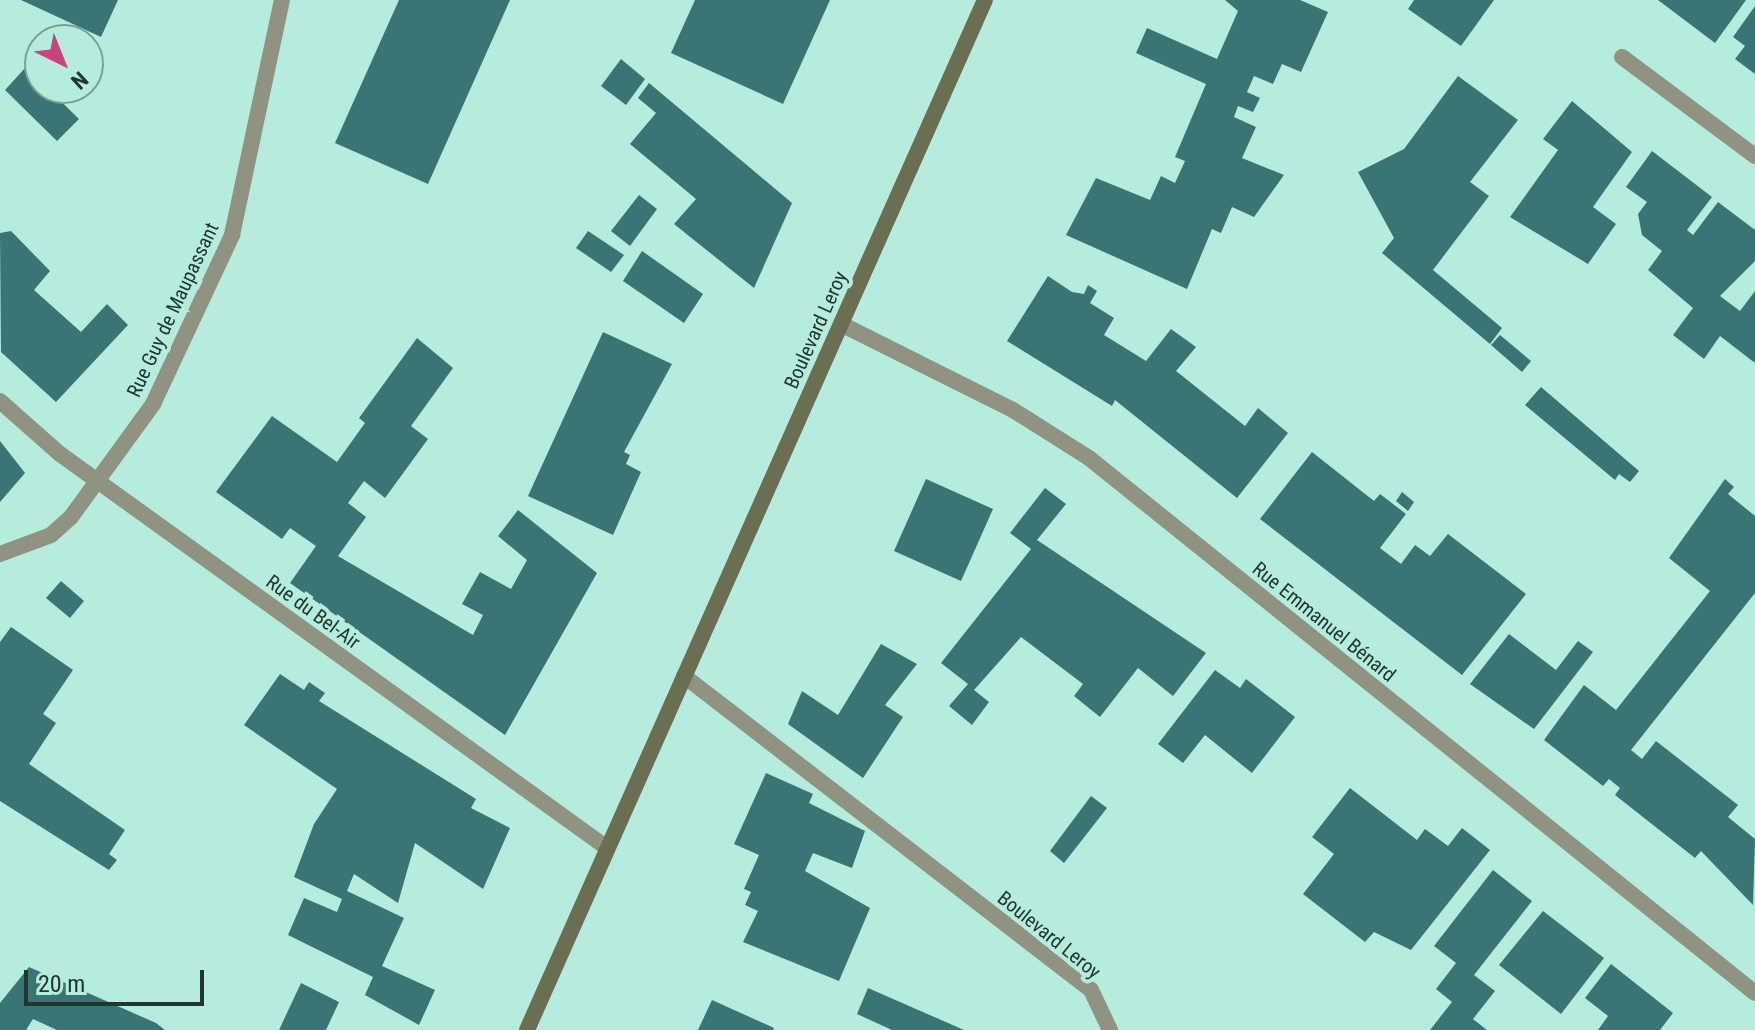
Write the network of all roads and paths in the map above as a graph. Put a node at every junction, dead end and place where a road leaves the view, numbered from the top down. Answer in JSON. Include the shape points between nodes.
{"nodes":[{"id":1,"x":282,"y":0,"type":"edge"},
{"id":2,"x":985,"y":0,"type":"edge"},
{"id":3,"x":1622,"y":57,"type":"dead end"},
{"id":4,"x":1755,"y":156,"type":"edge"},
{"id":5,"x":841,"y":324,"type":"junction"},
{"id":6,"x":0,"y":401,"type":"edge"},
{"id":7,"x":99,"y":483,"type":"junction"},
{"id":8,"x":0,"y":554,"type":"edge"},
{"id":9,"x":684,"y":676,"type":"junction"},
{"id":10,"x":607,"y":848,"type":"junction"},
{"id":11,"x":1755,"y":993,"type":"edge"},
{"id":12,"x":527,"y":1030,"type":"edge"},
{"id":13,"x":1110,"y":1030,"type":"edge"}],
"edges":[{"from":1,"to":7,"type":"street","name":"Rue Guy de Maupassant","via":[[232,235],[147,416]]},
{"from":2,"to":5,"type":"main road","name":"Boulevard Leroy"},
{"from":3,"to":4,"type":"street"},
{"from":5,"to":9,"type":"main road","name":"Boulevard Leroy"},
{"from":5,"to":11,"type":"street","name":"Rue Emmanuel Bénard","via":[[1013,410],[1089,458]]},
{"from":6,"to":7,"type":"street","name":"Rue du Bel-Air"},
{"from":7,"to":8,"type":"street","name":"Rue Guy de Maupassant","via":[[51,535]]},
{"from":7,"to":10,"type":"street","name":"Rue du Bel-Air"},
{"from":9,"to":10,"type":"main road","name":"Boulevard Leroy"},
{"from":9,"to":13,"type":"street","name":"Boulevard Leroy","via":[[1091,990]]},
{"from":10,"to":12,"type":"main road","name":"Boulevard Leroy"}]}
